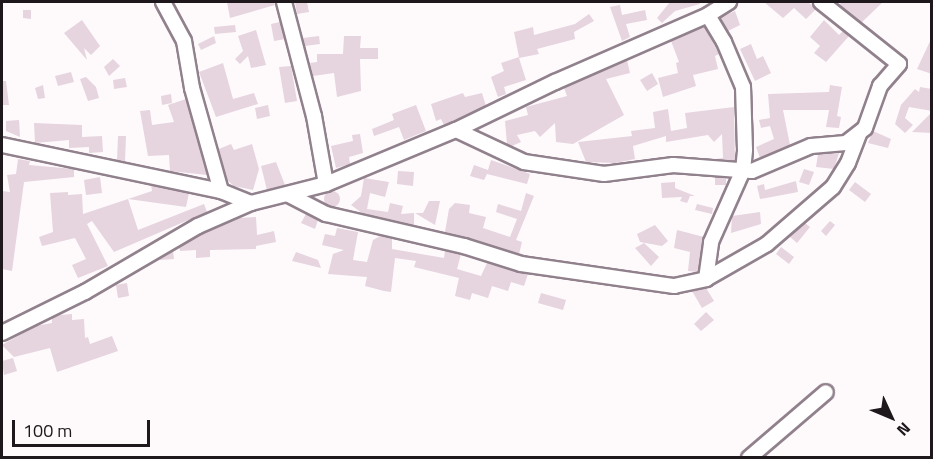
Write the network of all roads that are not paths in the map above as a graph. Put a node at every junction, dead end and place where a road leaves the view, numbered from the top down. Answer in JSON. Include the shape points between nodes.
{"nodes":[{"id":1,"x":163,"y":2,"type":"edge"},
{"id":2,"x":284,"y":2,"type":"edge"},
{"id":3,"x":729,"y":2,"type":"edge"},
{"id":4,"x":821,"y":2,"type":"edge"},
{"id":5,"x":708,"y":15,"type":"junction"},
{"id":6,"x":456,"y":130,"type":"junction"},
{"id":7,"x":859,"y":135,"type":"junction"},
{"id":8,"x":2,"y":145,"type":"edge"},
{"id":9,"x":743,"y":170,"type":"junction"},
{"id":10,"x":326,"y":184,"type":"junction"},
{"id":11,"x":220,"y":191,"type":"junction"},
{"id":12,"x":289,"y":195,"type":"junction"},
{"id":13,"x":251,"y":203,"type":"junction"},
{"id":14,"x":706,"y":279,"type":"junction"},
{"id":15,"x":2,"y":333,"type":"edge"},
{"id":16,"x":826,"y":392,"type":"dead end"},
{"id":17,"x":749,"y":458,"type":"edge"}],
"edges":[{"from":1,"to":11,"type":"street","via":[[184,41],[192,88]]},
{"from":2,"to":10,"type":"street","via":[[314,116]]},
{"from":3,"to":5,"type":"street"},
{"from":4,"to":7,"type":"street","via":[[899,64],[880,86],[871,116]]},
{"from":5,"to":6,"type":"street"},
{"from":5,"to":9,"type":"street","via":[[743,87]]},
{"from":6,"to":9,"type":"street","via":[[512,159],[569,171],[604,174],[673,165]]},
{"from":6,"to":10,"type":"street"},
{"from":7,"to":9,"type":"street","via":[[838,146],[811,146],[763,169]]},
{"from":7,"to":14,"type":"street","via":[[833,187],[767,244]]},
{"from":8,"to":11,"type":"street"},
{"from":9,"to":14,"type":"street","via":[[714,233]]},
{"from":10,"to":12,"type":"street"},
{"from":11,"to":13,"type":"street"},
{"from":12,"to":13,"type":"street"},
{"from":12,"to":14,"type":"street","via":[[315,210],[361,224],[464,246],[537,268],[609,275],[660,287]]},
{"from":13,"to":15,"type":"street","via":[[198,225],[85,292]]},
{"from":16,"to":17,"type":"street"}]}
